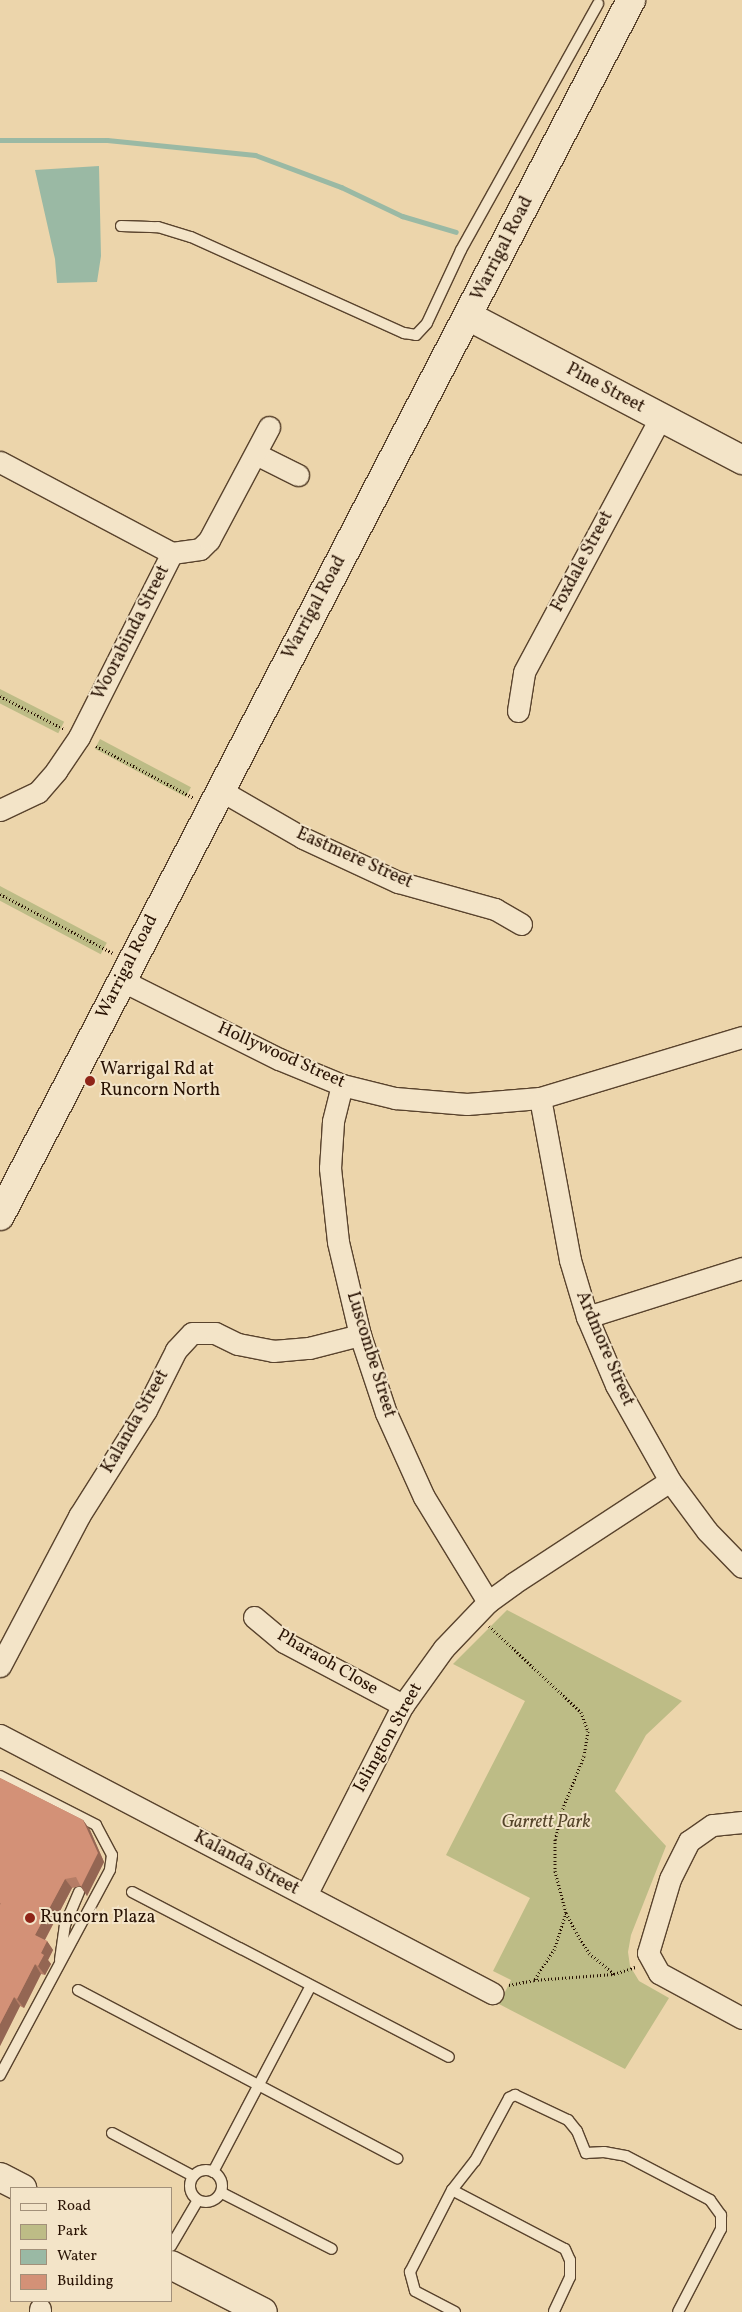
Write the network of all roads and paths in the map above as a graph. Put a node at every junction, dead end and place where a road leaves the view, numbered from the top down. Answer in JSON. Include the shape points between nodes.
{"nodes":[{"id":1,"x":631,"y":0,"type":"edge"},
{"id":2,"x":598,"y":4,"type":"dead end"},
{"id":3,"x":121,"y":226,"type":"dead end"},
{"id":4,"x":468,"y":316,"type":"junction"},
{"id":5,"x":660,"y":418,"type":"junction"},
{"id":6,"x":269,"y":428,"type":"dead end"},
{"id":7,"x":256,"y":454,"type":"junction"},
{"id":8,"x":742,"y":460,"type":"edge"},
{"id":9,"x":0,"y":462,"type":"edge"},
{"id":10,"x":298,"y":475,"type":"dead end"},
{"id":11,"x":172,"y":553,"type":"junction"},
{"id":12,"x":0,"y":696,"type":"edge"},
{"id":13,"x":518,"y":711,"type":"dead end"},
{"id":14,"x":79,"y":738,"type":"junction"},
{"id":15,"x":215,"y":799,"type":"junction"},
{"id":16,"x":0,"y":810,"type":"edge"},
{"id":17,"x":0,"y":894,"type":"edge"},
{"id":18,"x":521,"y":924,"type":"dead end"},
{"id":19,"x":125,"y":970,"type":"junction"},
{"id":20,"x":742,"y":1037,"type":"edge"},
{"id":21,"x":342,"y":1085,"type":"junction"},
{"id":22,"x":540,"y":1098,"type":"junction"},
{"id":23,"x":0,"y":1216,"type":"edge"},
{"id":24,"x":742,"y":1268,"type":"edge"},
{"id":25,"x":587,"y":1317,"type":"junction"},
{"id":26,"x":360,"y":1336,"type":"junction"},
{"id":27,"x":670,"y":1481,"type":"junction"},
{"id":28,"x":742,"y":1567,"type":"edge"},
{"id":29,"x":483,"y":1607,"type":"junction"},
{"id":30,"x":254,"y":1617,"type":"dead end"},
{"id":31,"x":0,"y":1666,"type":"edge"},
{"id":32,"x":403,"y":1705,"type":"junction"},
{"id":33,"x":0,"y":1735,"type":"edge"},
{"id":34,"x":0,"y":1776,"type":"edge"},
{"id":35,"x":742,"y":1822,"type":"edge"},
{"id":36,"x":79,"y":1892,"type":"edge"},
{"id":37,"x":132,"y":1892,"type":"dead end"},
{"id":38,"x":306,"y":1895,"type":"junction"},
{"id":39,"x":566,"y":1913,"type":"junction"},
{"id":40,"x":60,"y":1961,"type":"junction"},
{"id":41,"x":651,"y":1964,"type":"junction"},
{"id":42,"x":614,"y":1974,"type":"junction"},
{"id":43,"x":534,"y":1980,"type":"junction"},
{"id":44,"x":310,"y":1987,"type":"junction"},
{"id":45,"x":78,"y":1990,"type":"dead end"},
{"id":46,"x":492,"y":1992,"type":"joint"},
{"id":47,"x":742,"y":2018,"type":"edge"},
{"id":48,"x":449,"y":2057,"type":"dead end"},
{"id":49,"x":0,"y":2075,"type":"edge"},
{"id":50,"x":258,"y":2086,"type":"junction"},
{"id":51,"x":112,"y":2134,"type":"dead end"},
{"id":52,"x":396,"y":2158,"type":"dead end"},
{"id":53,"x":214,"y":2172,"type":"junction"},
{"id":54,"x":193,"y":2176,"type":"junction"},
{"id":55,"x":0,"y":2177,"type":"edge"},
{"id":56,"x":20,"y":2187,"type":"edge"},
{"id":57,"x":452,"y":2190,"type":"junction"},
{"id":58,"x":222,"y":2193,"type":"junction"},
{"id":59,"x":198,"y":2200,"type":"junction"},
{"id":60,"x":172,"y":2244,"type":"edge"},
{"id":61,"x":332,"y":2249,"type":"dead end"},
{"id":62,"x":172,"y":2266,"type":"edge"},
{"id":63,"x":263,"y":2312,"type":"edge"},
{"id":64,"x":455,"y":2312,"type":"edge"},
{"id":65,"x":554,"y":2312,"type":"edge"},
{"id":66,"x":678,"y":2312,"type":"edge"}],
"edges":[{"from":1,"to":4,"type":"main road","name":"Warrigal Road"},
{"from":2,"to":3,"type":"lane","via":[[461,250],[427,322],[416,335],[404,333],[191,236],[158,227]]},
{"from":4,"to":5,"type":"main road","name":"Pine Street"},
{"from":4,"to":15,"type":"main road","name":"Warrigal Road"},
{"from":5,"to":8,"type":"main road","name":"Pine Street"},
{"from":5,"to":13,"type":"street","name":"Foxdale Street","via":[[524,672]]},
{"from":6,"to":7,"type":"street","name":"Woorabinda Street"},
{"from":7,"to":10,"type":"street"},
{"from":7,"to":11,"type":"street","name":"Woorabinda Street","via":[[209,540],[200,549]]},
{"from":9,"to":11,"type":"street"},
{"from":11,"to":14,"type":"street","name":"Woorabinda Street"},
{"from":12,"to":14,"type":"path"},
{"from":14,"to":15,"type":"path"},
{"from":14,"to":16,"type":"street","name":"Woorabinda Street","via":[[38,792]]},
{"from":15,"to":18,"type":"street","name":"Eastmere Street","via":[[389,878],[495,909]]},
{"from":15,"to":19,"type":"main road","name":"Warrigal Road"},
{"from":17,"to":19,"type":"path"},
{"from":19,"to":21,"type":"street","name":"Hollywood Street","via":[[279,1058]]},
{"from":19,"to":23,"type":"main road","name":"Warrigal Road"},
{"from":20,"to":22,"type":"street","name":"Hollywood Street"},
{"from":21,"to":22,"type":"street","name":"Hollywood Street","via":[[395,1098],[467,1104]]},
{"from":21,"to":26,"type":"street","name":"Luscombe Street","via":[[333,1122],[330,1168],[338,1242]]},
{"from":22,"to":25,"type":"street","name":"Ardmore Street","via":[[570,1260]]},
{"from":24,"to":25,"type":"street"},
{"from":25,"to":27,"type":"street","name":"Ardmore Street","via":[[616,1385]]},
{"from":26,"to":29,"type":"street","name":"Luscombe Street","via":[[386,1413],[424,1497]]},
{"from":26,"to":31,"type":"street","name":"Kalanda Street","via":[[309,1348],[273,1351],[238,1344],[215,1333],[192,1333],[176,1350],[146,1410],[79,1516]]},
{"from":27,"to":28,"type":"street","name":"Ardmore Street","via":[[707,1531]]},
{"from":27,"to":29,"type":"street","name":"Islington Street"},
{"from":29,"to":32,"type":"street","name":"Islington Street","via":[[444,1648]]},
{"from":29,"to":39,"type":"path","via":[[511,1648],[582,1712],[588,1731],[584,1756],[563,1808],[555,1839],[555,1871]]},
{"from":30,"to":32,"type":"street","name":"Pharaoh Close","via":[[284,1642]]},
{"from":32,"to":38,"type":"street","name":"Islington Street"},
{"from":33,"to":38,"type":"street","name":"Kalanda Street"},
{"from":34,"to":40,"type":"lane","via":[[96,1825],[112,1855],[110,1870]]},
{"from":35,"to":41,"type":"street","via":[[712,1824],[689,1841],[670,1880],[648,1943]]},
{"from":36,"to":40,"type":"lane","via":[[65,1925],[59,1947]]},
{"from":37,"to":44,"type":"lane"},
{"from":38,"to":46,"type":"street","name":"Kalanda Street"},
{"from":39,"to":42,"type":"path","via":[[589,1953]]},
{"from":39,"to":43,"type":"path","via":[[554,1950]]},
{"from":40,"to":49,"type":"lane"},
{"from":41,"to":42,"type":"path"},
{"from":41,"to":47,"type":"street","via":[[659,1973]]},
{"from":42,"to":43,"type":"path"},
{"from":43,"to":46,"type":"path","via":[[500,1987]]},
{"from":44,"to":48,"type":"lane"},
{"from":44,"to":50,"type":"lane"},
{"from":45,"to":50,"type":"lane"},
{"from":50,"to":52,"type":"lane"},
{"from":50,"to":53,"type":"lane"},
{"from":51,"to":54,"type":"lane"},
{"from":53,"to":54,"type":"lane","via":[[203,2170]]},
{"from":53,"to":58,"type":"lane","via":[[222,2181]]},
{"from":54,"to":59,"type":"lane","via":[[190,2190]]},
{"from":55,"to":56,"type":"main road"},
{"from":57,"to":64,"type":"lane","via":[[410,2272],[415,2291]]},
{"from":57,"to":65,"type":"lane","via":[[566,2249],[570,2277]]},
{"from":57,"to":66,"type":"lane","via":[[475,2161],[514,2095],[568,2120],[577,2131],[586,2153],[626,2156],[710,2200],[721,2215],[721,2229]]},
{"from":58,"to":59,"type":"lane","via":[[210,2202]]},
{"from":58,"to":61,"type":"lane"},
{"from":59,"to":60,"type":"lane"},
{"from":62,"to":63,"type":"main road"}]}
